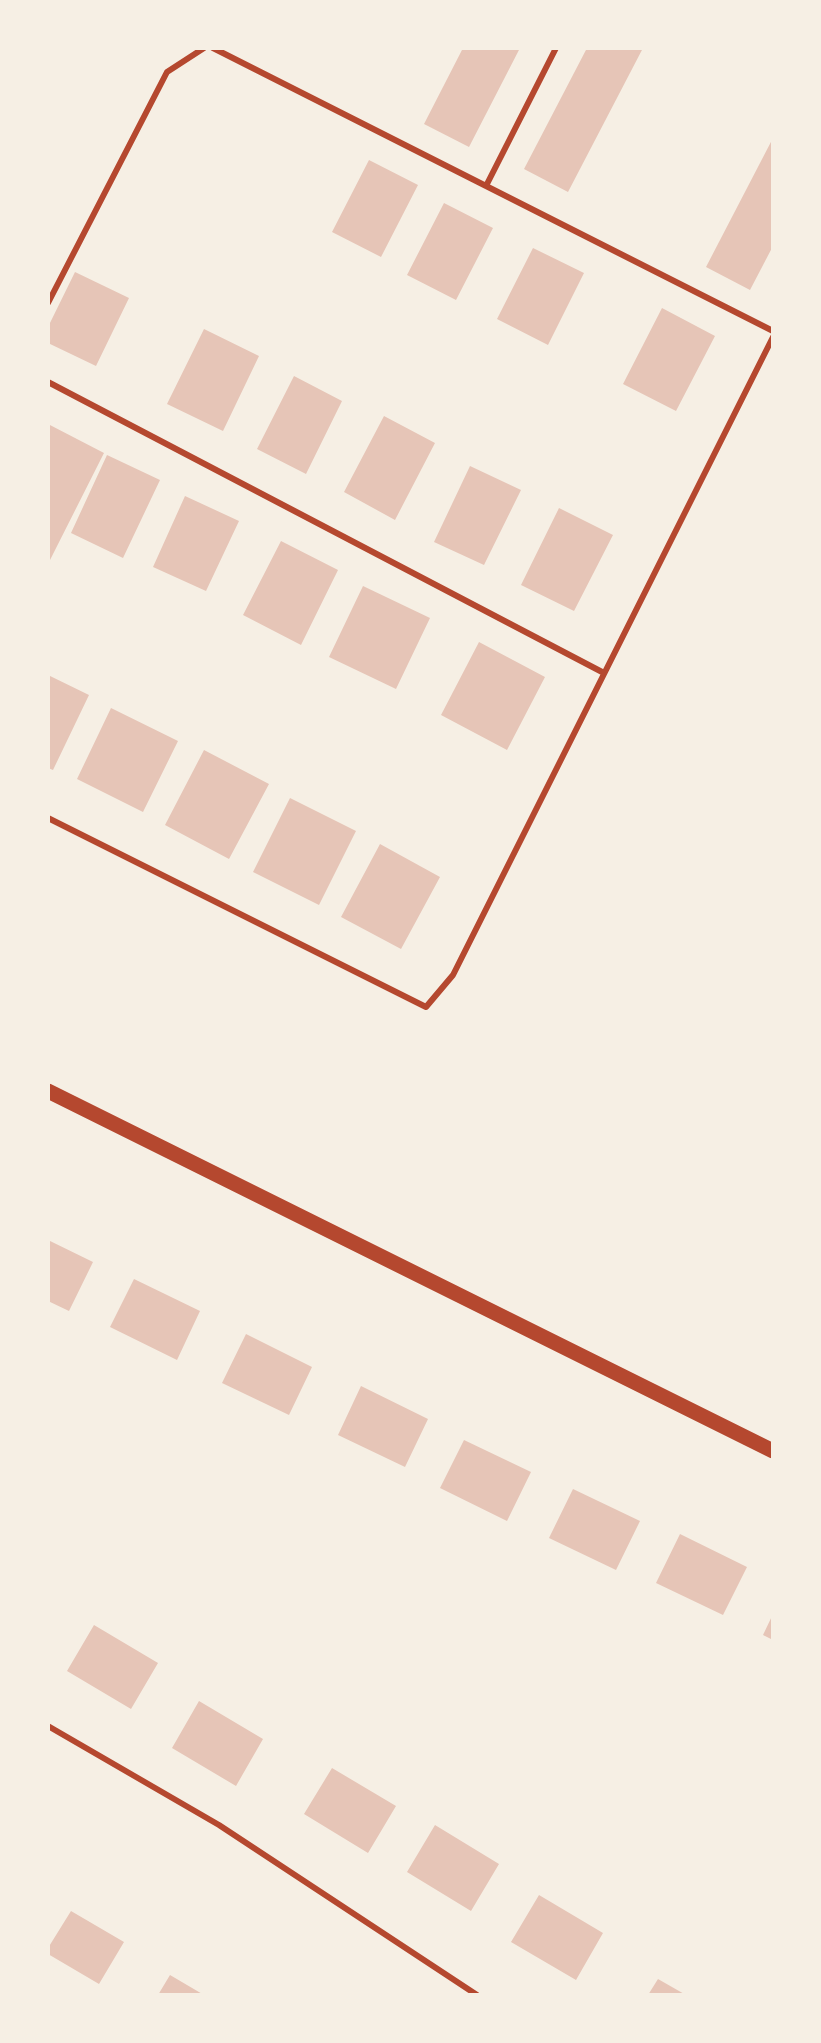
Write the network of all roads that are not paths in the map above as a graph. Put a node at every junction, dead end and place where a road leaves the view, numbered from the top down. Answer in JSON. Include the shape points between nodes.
{"nodes":[{"id":1,"x":204,"y":48,"type":"edge"},
{"id":2,"x":213,"y":48,"type":"edge"},
{"id":3,"x":556,"y":48,"type":"edge"},
{"id":4,"x":486,"y":186,"type":"junction"},
{"id":5,"x":48,"y":303,"type":"edge"},
{"id":6,"x":773,"y":331,"type":"edge"},
{"id":7,"x":773,"y":337,"type":"edge"},
{"id":8,"x":48,"y":382,"type":"edge"},
{"id":9,"x":604,"y":673,"type":"junction"},
{"id":10,"x":48,"y":818,"type":"edge"},
{"id":11,"x":48,"y":1091,"type":"edge"},
{"id":12,"x":773,"y":1451,"type":"edge"},
{"id":13,"x":48,"y":1726,"type":"edge"},
{"id":14,"x":477,"y":1995,"type":"edge"}],
"edges":[{"from":1,"to":5,"type":"street","via":[[167,72]]},
{"from":2,"to":4,"type":"street"},
{"from":3,"to":4,"type":"street"},
{"from":4,"to":6,"type":"street"},
{"from":7,"to":9,"type":"street"},
{"from":8,"to":9,"type":"street"},
{"from":9,"to":10,"type":"street","via":[[453,975],[426,1007]]},
{"from":11,"to":12,"type":"main road"},
{"from":13,"to":14,"type":"street","via":[[219,1825]]}]}
